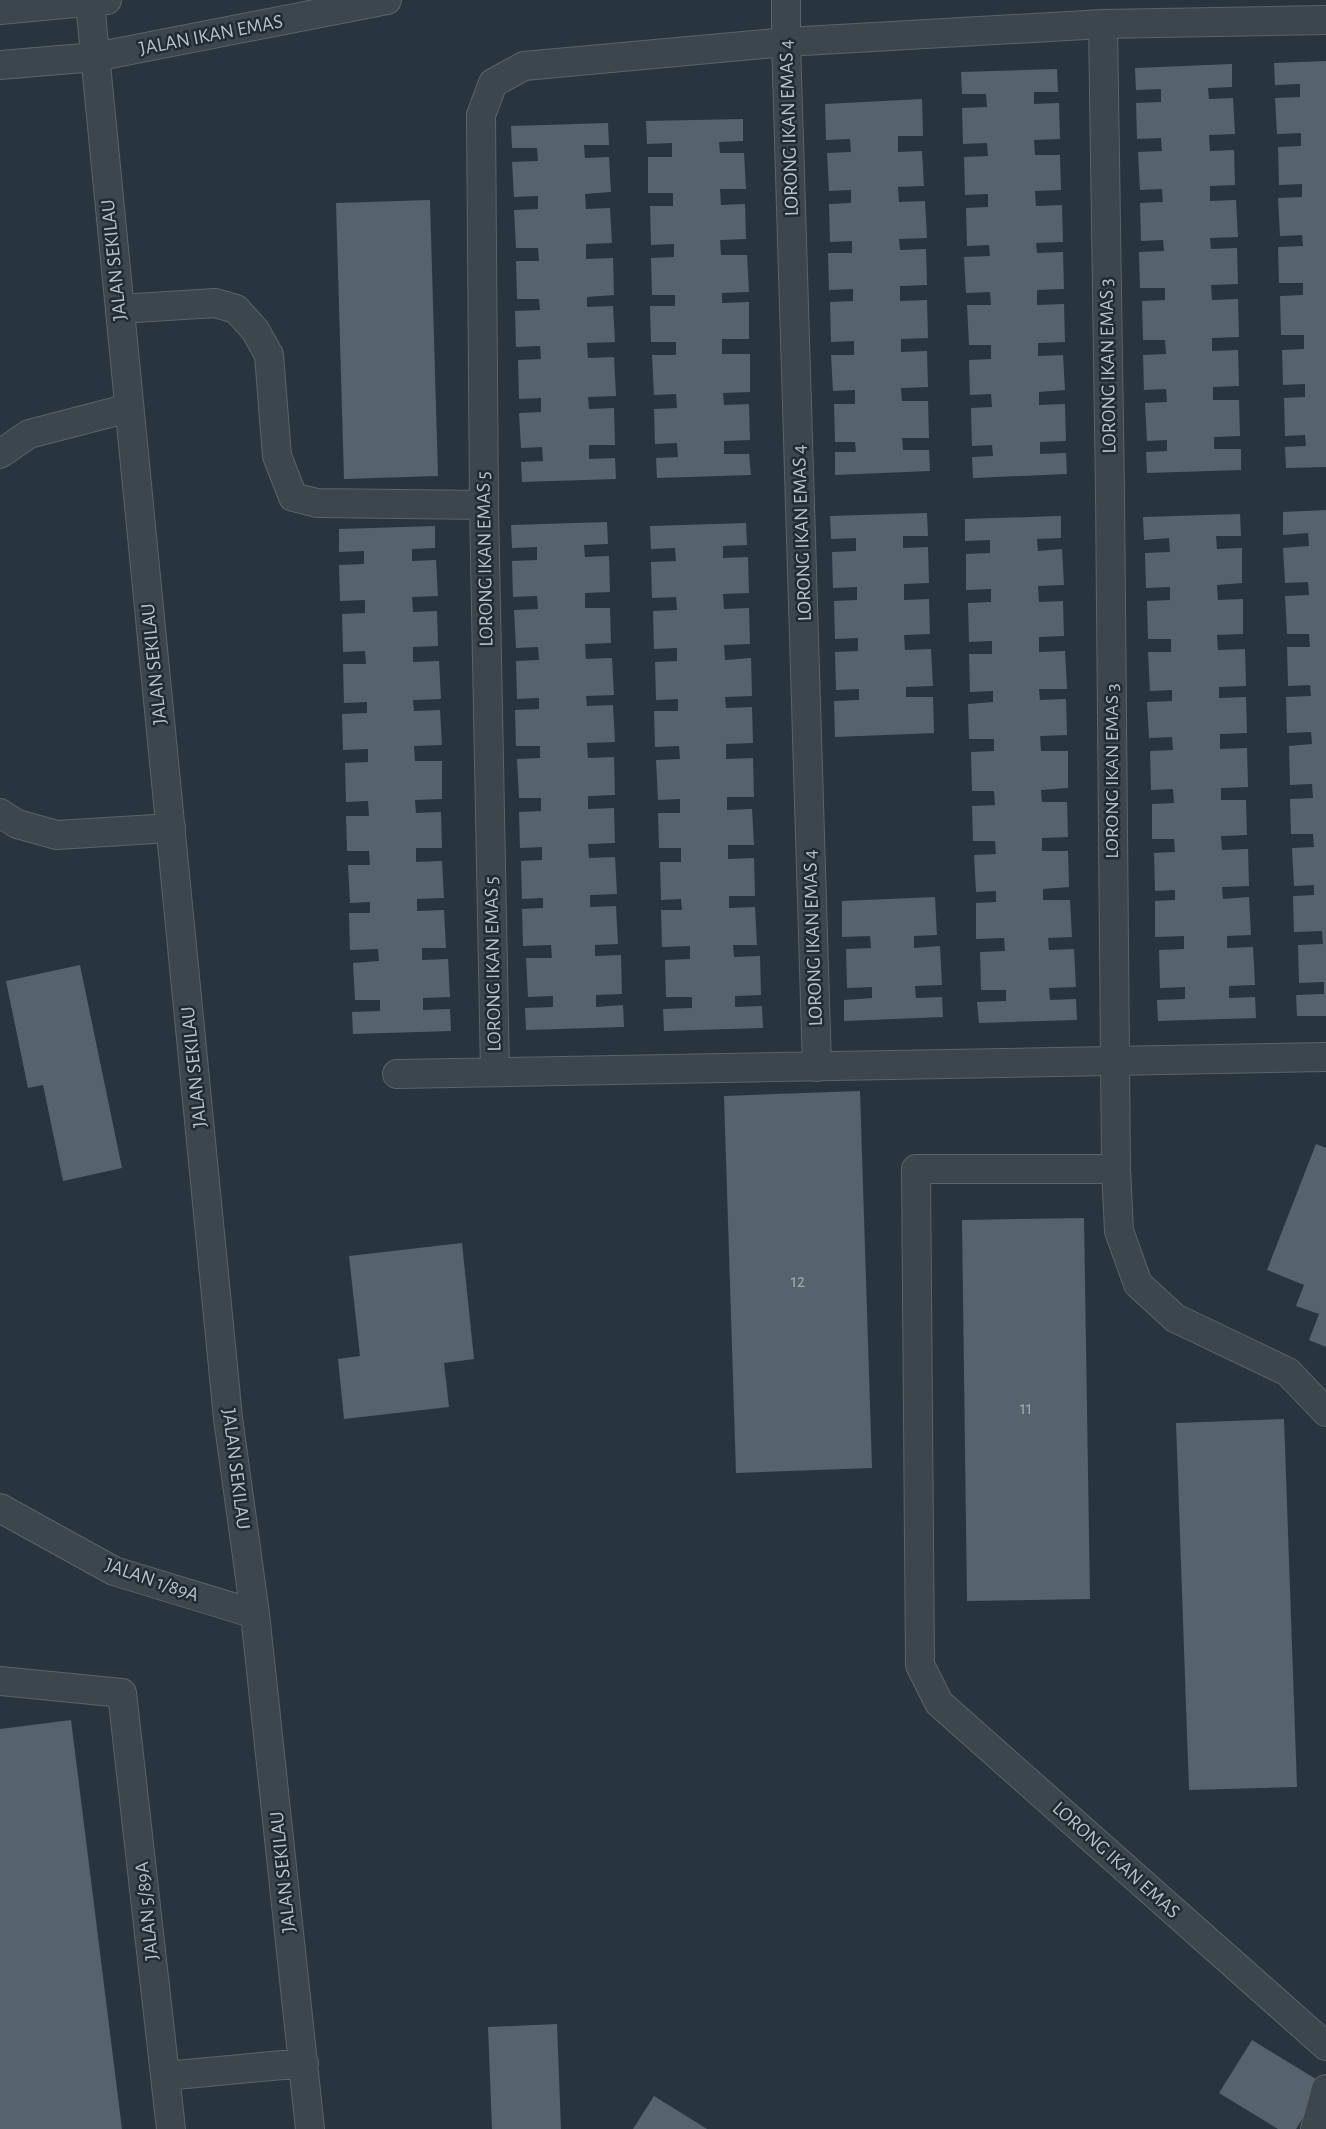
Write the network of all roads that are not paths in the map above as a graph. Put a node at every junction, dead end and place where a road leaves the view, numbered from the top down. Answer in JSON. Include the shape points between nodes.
{"nodes":[{"id":1,"x":387,"y":0,"type":"edge"},
{"id":2,"x":786,"y":0,"type":"edge"},
{"id":3,"x":98,"y":1,"type":"edge"},
{"id":4,"x":0,"y":10,"type":"edge"},
{"id":5,"x":1326,"y":20,"type":"edge"},
{"id":6,"x":1103,"y":24,"type":"junction"},
{"id":7,"x":786,"y":42,"type":"junction"},
{"id":8,"x":95,"y":58,"type":"junction"},
{"id":9,"x":0,"y":65,"type":"edge"},
{"id":10,"x":120,"y":309,"type":"junction"},
{"id":11,"x":129,"y":408,"type":"junction"},
{"id":12,"x":0,"y":454,"type":"edge"},
{"id":13,"x":484,"y":506,"type":"junction"},
{"id":14,"x":0,"y":812,"type":"edge"},
{"id":15,"x":171,"y":828,"type":"junction"},
{"id":16,"x":1326,"y":1056,"type":"edge"},
{"id":17,"x":1115,"y":1061,"type":"junction"},
{"id":18,"x":817,"y":1066,"type":"junction"},
{"id":19,"x":495,"y":1072,"type":"junction"},
{"id":20,"x":397,"y":1074,"type":"dead end"},
{"id":21,"x":1116,"y":1170,"type":"junction"},
{"id":22,"x":1326,"y":1412,"type":"edge"},
{"id":23,"x":0,"y":1508,"type":"edge"},
{"id":24,"x":255,"y":1614,"type":"junction"},
{"id":25,"x":0,"y":1681,"type":"edge"},
{"id":26,"x":1326,"y":2046,"type":"edge"},
{"id":27,"x":304,"y":2063,"type":"junction"},
{"id":28,"x":165,"y":2076,"type":"junction"},
{"id":29,"x":1326,"y":2088,"type":"edge"},
{"id":30,"x":172,"y":2129,"type":"edge"},
{"id":31,"x":310,"y":2129,"type":"edge"},
{"id":32,"x":1315,"y":2129,"type":"edge"}],
"edges":[{"from":1,"to":8,"type":"street","name":"JALAN IKAN EMAS"},
{"from":2,"to":7,"type":"street","name":"LORONG IKAN EMAS 4"},
{"from":3,"to":4,"type":"street"},
{"from":3,"to":8,"type":"street","name":"JALAN SEKILAU"},
{"from":5,"to":6,"type":"street"},
{"from":6,"to":7,"type":"street"},
{"from":6,"to":17,"type":"street","name":"LORONG IKAN EMAS 3"},
{"from":7,"to":13,"type":"street","name":"LORONG IKAN EMAS 5","via":[[524,66],[493,83],[481,115]]},
{"from":7,"to":18,"type":"street","name":"LORONG IKAN EMAS 4"},
{"from":8,"to":9,"type":"street","name":"JALAN IKAN EMAS"},
{"from":8,"to":10,"type":"street","name":"JALAN SEKILAU"},
{"from":10,"to":11,"type":"street","name":"JALAN SEKILAU"},
{"from":10,"to":13,"type":"street","via":[[215,303],[236,309],[255,330],[269,356],[277,456],[293,497],[317,503]]},
{"from":11,"to":12,"type":"street","via":[[29,434]]},
{"from":11,"to":15,"type":"street","name":"JALAN SEKILAU"},
{"from":13,"to":19,"type":"street","name":"LORONG IKAN EMAS 5"},
{"from":14,"to":15,"type":"street","via":[[17,824],[57,836]]},
{"from":15,"to":24,"type":"street","name":"JALAN SEKILAU","via":[[228,1418]]},
{"from":16,"to":17,"type":"street"},
{"from":17,"to":18,"type":"street"},
{"from":17,"to":21,"type":"street","name":"LORONG IKAN EMAS 3"},
{"from":18,"to":19,"type":"street"},
{"from":19,"to":20,"type":"street"},
{"from":21,"to":22,"type":"street","name":"LORONG IKAN EMAS 3","via":[[1119,1231],[1138,1284],[1175,1318],[1288,1372]]},
{"from":21,"to":26,"type":"street","name":"LORONG IKAN EMAS","via":[[916,1169],[920,1665],[938,1703]]},
{"from":23,"to":24,"type":"street","name":"JALAN 1/89A","via":[[114,1571]]},
{"from":24,"to":27,"type":"street","name":"JALAN SEKILAU"},
{"from":25,"to":28,"type":"street","name":"JALAN 5/89A","via":[[122,1693]]},
{"from":27,"to":28,"type":"street"},
{"from":27,"to":31,"type":"street","name":"JALAN SEKILAU"},
{"from":28,"to":30,"type":"street","name":"JALAN 5/89A"},
{"from":29,"to":32,"type":"street"}]}
